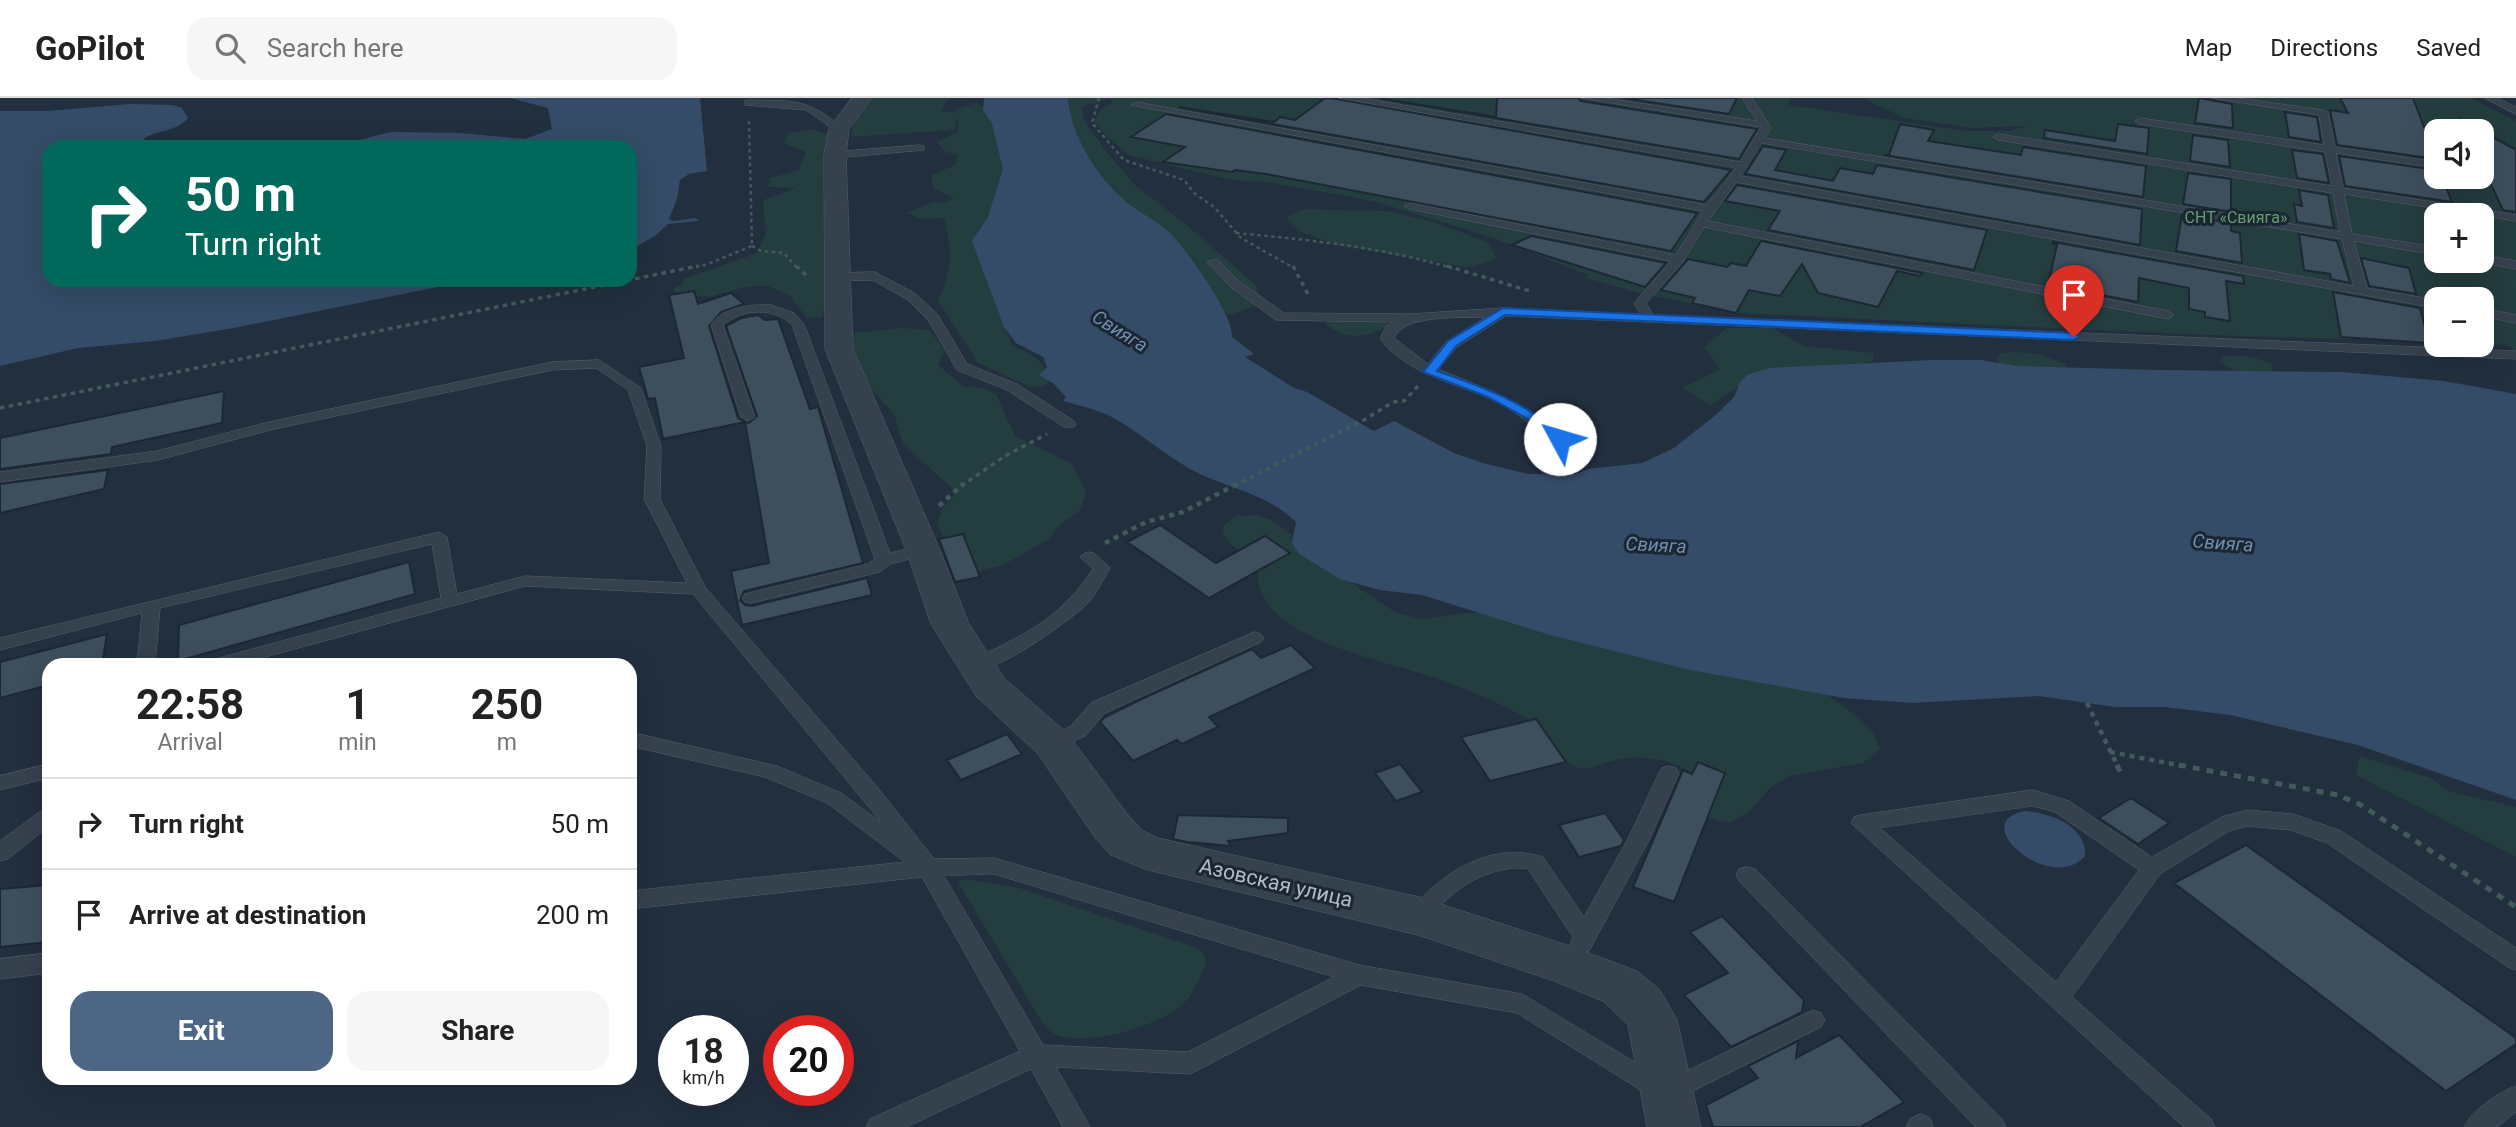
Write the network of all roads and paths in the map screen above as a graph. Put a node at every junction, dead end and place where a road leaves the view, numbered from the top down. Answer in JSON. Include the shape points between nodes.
{"nodes":[{"id":1,"x":862,"y":98,"type":"edge"},
{"id":2,"x":1099,"y":98,"type":"edge"},
{"id":3,"x":1344,"y":98,"type":"edge"},
{"id":4,"x":1586,"y":98,"type":"edge"},
{"id":5,"x":1747,"y":98,"type":"edge"},
{"id":6,"x":2217,"y":98,"type":"edge"},
{"id":7,"x":2490,"y":98,"type":"edge"},
{"id":8,"x":748,"y":103,"type":"joint"},
{"id":9,"x":1136,"y":106,"type":"dead end"},
{"id":10,"x":2516,"y":111,"type":"edge"},
{"id":11,"x":2140,"y":121,"type":"dead end"},
{"id":12,"x":1765,"y":125,"type":"junction"},
{"id":13,"x":1998,"y":137,"type":"dead end"},
{"id":14,"x":1760,"y":140,"type":"junction"},
{"id":15,"x":837,"y":142,"type":"junction"},
{"id":16,"x":920,"y":148,"type":"dead end"},
{"id":17,"x":2329,"y":149,"type":"junction"},
{"id":18,"x":2424,"y":162,"type":"edge"},
{"id":19,"x":1743,"y":166,"type":"junction"},
{"id":20,"x":1734,"y":178,"type":"junction"},
{"id":21,"x":2337,"y":190,"type":"junction"},
{"id":22,"x":1410,"y":206,"type":"dead end"},
{"id":23,"x":1710,"y":209,"type":"junction"},
{"id":24,"x":2516,"y":218,"type":"edge"},
{"id":25,"x":1701,"y":223,"type":"junction"},
{"id":26,"x":1236,"y":233,"type":"junction"},
{"id":27,"x":2347,"y":237,"type":"junction"},
{"id":28,"x":752,"y":246,"type":"junction"},
{"id":29,"x":2424,"y":249,"type":"edge"},
{"id":30,"x":1679,"y":259,"type":"junction"},
{"id":31,"x":2494,"y":261,"type":"edge"},
{"id":32,"x":1213,"y":262,"type":"dead end"},
{"id":33,"x":2516,"y":265,"type":"edge"},
{"id":34,"x":837,"y":277,"type":"junction"},
{"id":35,"x":637,"y":279,"type":"edge"},
{"id":36,"x":597,"y":287,"type":"edge"},
{"id":37,"x":2361,"y":290,"type":"junction"},
{"id":38,"x":2424,"y":302,"type":"edge"},
{"id":39,"x":1503,"y":312,"type":"junction"},
{"id":40,"x":1574,"y":314,"type":"junction"},
{"id":41,"x":2494,"y":314,"type":"edge"},
{"id":42,"x":2168,"y":315,"type":"dead end"},
{"id":43,"x":1410,"y":318,"type":"junction"},
{"id":44,"x":1648,"y":318,"type":"junction"},
{"id":45,"x":1334,"y":319,"type":"junction"},
{"id":46,"x":2516,"y":319,"type":"edge"},
{"id":47,"x":2516,"y":355,"type":"edge"},
{"id":48,"x":1429,"y":372,"type":"junction"},
{"id":49,"x":0,"y":408,"type":"edge"},
{"id":50,"x":748,"y":417,"type":"dead end"},
{"id":51,"x":1069,"y":424,"type":"joint"},
{"id":52,"x":1560,"y":439,"type":"dead end"},
{"id":53,"x":0,"y":477,"type":"edge"},
{"id":54,"x":908,"y":550,"type":"junction"},
{"id":55,"x":1088,"y":557,"type":"joint"},
{"id":56,"x":698,"y":589,"type":"junction"},
{"id":57,"x":751,"y":598,"type":"dead end"},
{"id":58,"x":450,"y":601,"type":"junction"},
{"id":59,"x":152,"y":605,"type":"junction"},
{"id":60,"x":1255,"y":638,"type":"dead end"},
{"id":61,"x":0,"y":644,"type":"edge"},
{"id":62,"x":147,"y":658,"type":"edge"},
{"id":63,"x":240,"y":658,"type":"edge"},
{"id":64,"x":975,"y":666,"type":"junction"},
{"id":65,"x":2087,"y":703,"type":"dead end"},
{"id":66,"x":637,"y":741,"type":"edge"},
{"id":67,"x":1053,"y":744,"type":"junction"},
{"id":68,"x":42,"y":773,"type":"edge"},
{"id":69,"x":1670,"y":773,"type":"dead end"},
{"id":70,"x":2121,"y":774,"type":"dead end"},
{"id":71,"x":0,"y":783,"type":"edge"},
{"id":72,"x":42,"y":820,"type":"edge"},
{"id":73,"x":0,"y":853,"type":"edge"},
{"id":74,"x":928,"y":868,"type":"junction"},
{"id":75,"x":2152,"y":868,"type":"junction"},
{"id":76,"x":1747,"y":875,"type":"dead end"},
{"id":77,"x":637,"y":899,"type":"edge"},
{"id":78,"x":1419,"y":916,"type":"junction"},
{"id":79,"x":1577,"y":951,"type":"junction"},
{"id":80,"x":2516,"y":960,"type":"edge"},
{"id":81,"x":42,"y":965,"type":"edge"},
{"id":82,"x":0,"y":969,"type":"edge"},
{"id":83,"x":1359,"y":975,"type":"junction"},
{"id":84,"x":2058,"y":998,"type":"junction"},
{"id":85,"x":1814,"y":1020,"type":"dead end"},
{"id":86,"x":1037,"y":1055,"type":"junction"},
{"id":87,"x":2516,"y":1097,"type":"edge"},
{"id":88,"x":1669,"y":1110,"type":"edge"},
{"id":89,"x":878,"y":1127,"type":"edge"},
{"id":90,"x":1077,"y":1127,"type":"edge"},
{"id":91,"x":1993,"y":1127,"type":"edge"},
{"id":92,"x":2202,"y":1127,"type":"edge"},
{"id":93,"x":2477,"y":1127,"type":"edge"}],
"edges":[{"from":1,"to":15,"type":"street"},
{"from":2,"to":26,"type":"path","via":[[1092,123],[1124,160],[1184,180]]},
{"from":3,"to":19,"type":"lane"},
{"from":4,"to":12,"type":"lane"},
{"from":5,"to":12,"type":"lane"},
{"from":6,"to":17,"type":"lane","via":[[2323,113]]},
{"from":7,"to":10,"type":"lane"},
{"from":8,"to":15,"type":"lane","via":[[809,107],[821,113]]},
{"from":8,"to":28,"type":"path"},
{"from":9,"to":23,"type":"lane"},
{"from":11,"to":17,"type":"lane"},
{"from":12,"to":14,"type":"lane"},
{"from":13,"to":21,"type":"lane"},
{"from":14,"to":19,"type":"lane"},
{"from":14,"to":27,"type":"lane"},
{"from":15,"to":16,"type":"lane"},
{"from":15,"to":34,"type":"street","name":"Азовская улица"},
{"from":17,"to":18,"type":"lane"},
{"from":17,"to":21,"type":"lane"},
{"from":19,"to":20,"type":"lane"},
{"from":20,"to":23,"type":"lane"},
{"from":20,"to":37,"type":"lane"},
{"from":21,"to":24,"type":"lane"},
{"from":21,"to":27,"type":"lane"},
{"from":22,"to":30,"type":"lane"},
{"from":23,"to":25,"type":"lane"},
{"from":25,"to":30,"type":"lane"},
{"from":25,"to":42,"type":"lane"},
{"from":26,"to":40,"type":"path","via":[[1401,253],[1524,288]]},
{"from":26,"to":45,"type":"path","via":[[1292,265],[1317,309]]},
{"from":27,"to":29,"type":"lane"},
{"from":27,"to":37,"type":"lane"},
{"from":28,"to":34,"type":"path","via":[[784,253],[805,277]]},
{"from":28,"to":35,"type":"path","via":[[705,265]]},
{"from":30,"to":44,"type":"lane","via":[[1640,303]]},
{"from":31,"to":33,"type":"lane"},
{"from":32,"to":45,"type":"lane","via":[[1280,317]]},
{"from":34,"to":51,"type":"lane","via":[[875,276],[912,297],[933,318],[962,366],[1012,387]]},
{"from":34,"to":54,"type":"street","name":"Азовская улица","via":[[839,349]]},
{"from":36,"to":49,"type":"path"},
{"from":37,"to":38,"type":"lane"},
{"from":39,"to":40,"type":"lane"},
{"from":39,"to":43,"type":"lane"},
{"from":39,"to":48,"type":"lane","via":[[1452,344]]},
{"from":40,"to":44,"type":"lane"},
{"from":41,"to":46,"type":"lane"},
{"from":43,"to":45,"type":"lane"},
{"from":43,"to":48,"type":"lane","via":[[1391,330],[1387,339],[1402,356]]},
{"from":44,"to":47,"type":"lane"},
{"from":48,"to":52,"type":"lane","via":[[1492,394]]},
{"from":48,"to":55,"type":"path","via":[[1404,401],[1393,402],[1183,512],[1146,522],[1106,542]]},
{"from":50,"to":54,"type":"lane","via":[[718,325],[720,320],[750,309],[780,309],[798,324]]},
{"from":51,"to":54,"type":"path","via":[[1029,442],[939,505],[930,528]]},
{"from":53,"to":56,"type":"lane","via":[[158,455],[269,426],[552,366],[599,364],[634,388],[654,446],[652,499]]},
{"from":54,"to":57,"type":"lane","via":[[874,568]]},
{"from":54,"to":64,"type":"street","name":"Азовская улица"},
{"from":55,"to":64,"type":"lane","via":[[1102,568],[1082,599],[1041,633]]},
{"from":56,"to":58,"type":"lane","via":[[524,581]]},
{"from":56,"to":74,"type":"lane","via":[[871,793]]},
{"from":58,"to":59,"type":"lane","via":[[439,537]]},
{"from":58,"to":63,"type":"lane"},
{"from":59,"to":61,"type":"lane"},
{"from":59,"to":62,"type":"lane"},
{"from":60,"to":67,"type":"lane","via":[[1098,708],[1078,731]]},
{"from":64,"to":67,"type":"street","name":"Азовская улица","via":[[989,687]]},
{"from":65,"to":70,"type":"path"},
{"from":66,"to":74,"type":"lane","via":[[770,771],[834,798]]},
{"from":67,"to":78,"type":"street","name":"Азовская улица","via":[[1112,827],[1127,843],[1148,853]]},
{"from":68,"to":71,"type":"lane"},
{"from":69,"to":79,"type":"lane"},
{"from":72,"to":73,"type":"lane"},
{"from":74,"to":77,"type":"lane"},
{"from":74,"to":83,"type":"lane","via":[[994,866]]},
{"from":74,"to":86,"type":"lane"},
{"from":75,"to":80,"type":"lane","via":[[2222,825],[2247,818],[2293,822],[2334,837]]},
{"from":75,"to":84,"type":"lane"},
{"from":75,"to":84,"type":"lane","via":[[2062,806],[2033,798],[1861,823]]},
{"from":76,"to":91,"type":"lane"},
{"from":78,"to":79,"type":"street","name":"Азовская улица"},
{"from":78,"to":79,"type":"lane","via":[[1440,892],[1463,876],[1523,858],[1535,863]]},
{"from":79,"to":88,"type":"street","name":"Азовская улица","via":[[1642,1004],[1651,1020]]},
{"from":81,"to":82,"type":"lane"},
{"from":83,"to":86,"type":"lane","via":[[1190,1063]]},
{"from":83,"to":88,"type":"lane","via":[[1522,1004]]},
{"from":84,"to":92,"type":"lane"},
{"from":85,"to":88,"type":"lane"},
{"from":86,"to":89,"type":"lane"},
{"from":86,"to":90,"type":"lane"},
{"from":87,"to":93,"type":"lane"}]}
